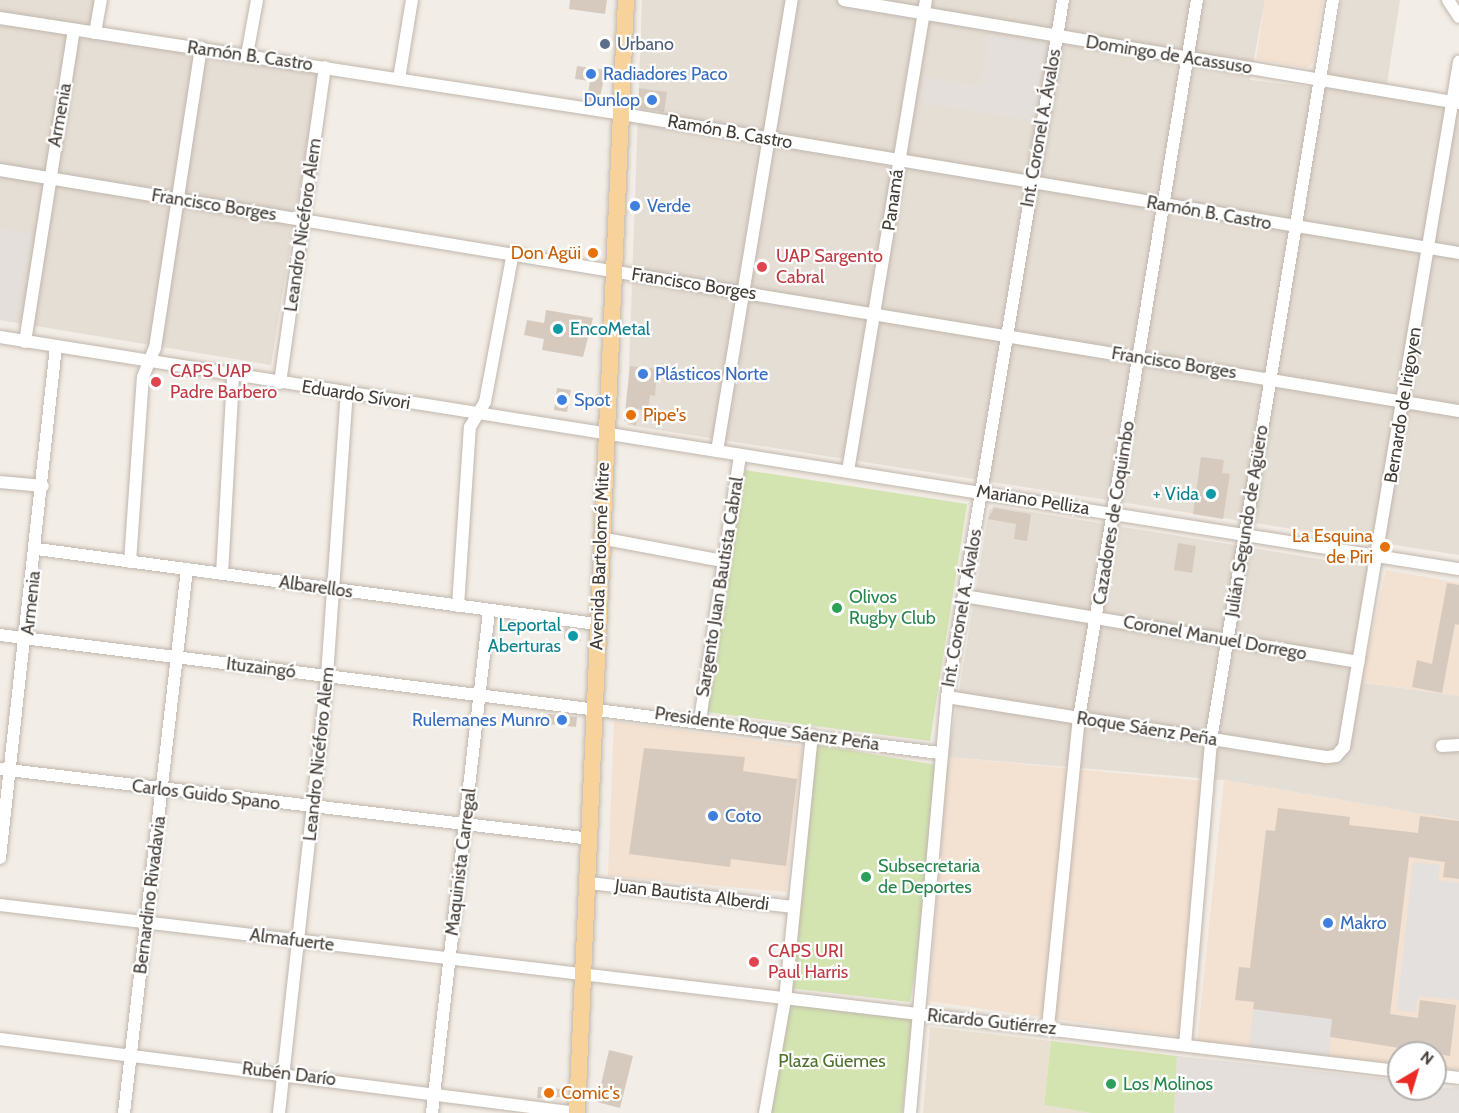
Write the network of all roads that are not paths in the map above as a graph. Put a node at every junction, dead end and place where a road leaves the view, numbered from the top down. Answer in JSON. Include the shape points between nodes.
{"nodes":[{"id":1,"x":101,"y":0,"type":"edge"},
{"id":2,"x":257,"y":0,"type":"edge"},
{"id":3,"x":412,"y":0,"type":"edge"},
{"id":4,"x":626,"y":0,"type":"edge"},
{"id":5,"x":792,"y":0,"type":"edge"},
{"id":6,"x":844,"y":0,"type":"edge"},
{"id":7,"x":926,"y":0,"type":"edge"},
{"id":8,"x":1063,"y":0,"type":"edge"},
{"id":9,"x":1197,"y":0,"type":"edge"},
{"id":10,"x":1333,"y":0,"type":"edge"},
{"id":11,"x":1448,"y":0,"type":"edge"},
{"id":12,"x":924,"y":13,"type":"junction"},
{"id":13,"x":1459,"y":17,"type":"edge"},
{"id":14,"x":0,"y":18,"type":"edge"},
{"id":15,"x":74,"y":30,"type":"junction"},
{"id":16,"x":95,"y":33,"type":"junction"},
{"id":17,"x":1057,"y":36,"type":"junction"},
{"id":18,"x":201,"y":48,"type":"junction"},
{"id":19,"x":247,"y":55,"type":"junction"},
{"id":20,"x":1188,"y":57,"type":"junction"},
{"id":21,"x":1459,"y":62,"type":"edge"},
{"id":22,"x":325,"y":67,"type":"junction"},
{"id":23,"x":399,"y":79,"type":"junction"},
{"id":24,"x":1320,"y":80,"type":"junction"},
{"id":25,"x":1456,"y":103,"type":"edge"},
{"id":26,"x":622,"y":114,"type":"junction"},
{"id":27,"x":770,"y":139,"type":"junction"},
{"id":28,"x":899,"y":161,"type":"junction"},
{"id":29,"x":0,"y":170,"type":"edge"},
{"id":30,"x":49,"y":179,"type":"junction"},
{"id":31,"x":1032,"y":184,"type":"junction"},
{"id":32,"x":176,"y":199,"type":"junction"},
{"id":33,"x":1164,"y":204,"type":"junction"},
{"id":34,"x":304,"y":220,"type":"junction"},
{"id":35,"x":1297,"y":228,"type":"junction"},
{"id":36,"x":1428,"y":249,"type":"junction"},
{"id":37,"x":513,"y":253,"type":"junction"},
{"id":38,"x":1459,"y":253,"type":"edge"},
{"id":39,"x":615,"y":270,"type":"junction"},
{"id":40,"x":743,"y":292,"type":"junction"},
{"id":41,"x":876,"y":314,"type":"junction"},
{"id":42,"x":1007,"y":335,"type":"junction"},
{"id":43,"x":0,"y":337,"type":"edge"},
{"id":44,"x":25,"y":342,"type":"junction"},
{"id":45,"x":56,"y":347,"type":"junction"},
{"id":46,"x":1140,"y":358,"type":"junction"},
{"id":47,"x":147,"y":361,"type":"junction"},
{"id":48,"x":233,"y":375,"type":"junction"},
{"id":49,"x":1271,"y":379,"type":"junction"},
{"id":50,"x":280,"y":383,"type":"junction"},
{"id":51,"x":347,"y":393,"type":"junction"},
{"id":52,"x":1404,"y":400,"type":"junction"},
{"id":53,"x":1459,"y":411,"type":"edge"},
{"id":54,"x":478,"y":414,"type":"junction"},
{"id":55,"x":606,"y":435,"type":"junction"},
{"id":56,"x":717,"y":451,"type":"junction"},
{"id":57,"x":740,"y":455,"type":"junction"},
{"id":58,"x":848,"y":471,"type":"junction"},
{"id":59,"x":0,"y":482,"type":"edge"},
{"id":60,"x":43,"y":486,"type":"junction"},
{"id":61,"x":982,"y":492,"type":"junction"},
{"id":62,"x":1113,"y":514,"type":"junction"},
{"id":63,"x":1246,"y":535,"type":"junction"},
{"id":64,"x":600,"y":538,"type":"junction"},
{"id":65,"x":37,"y":549,"type":"junction"},
{"id":66,"x":1379,"y":556,"type":"junction"},
{"id":67,"x":723,"y":561,"type":"junction"},
{"id":68,"x":130,"y":562,"type":"junction"},
{"id":69,"x":187,"y":569,"type":"junction"},
{"id":70,"x":1459,"y":569,"type":"edge"},
{"id":71,"x":222,"y":574,"type":"junction"},
{"id":72,"x":334,"y":589,"type":"junction"},
{"id":73,"x":964,"y":596,"type":"junction"},
{"id":74,"x":458,"y":606,"type":"junction"},
{"id":75,"x":489,"y":611,"type":"junction"},
{"id":76,"x":1098,"y":618,"type":"junction"},
{"id":77,"x":596,"y":624,"type":"junction"},
{"id":78,"x":0,"y":634,"type":"edge"},
{"id":79,"x":27,"y":638,"type":"junction"},
{"id":80,"x":1228,"y":640,"type":"junction"},
{"id":81,"x":176,"y":658,"type":"junction"},
{"id":82,"x":1359,"y":662,"type":"junction"},
{"id":83,"x":327,"y":676,"type":"junction"},
{"id":84,"x":480,"y":695,"type":"junction"},
{"id":85,"x":947,"y":697,"type":"junction"},
{"id":86,"x":594,"y":707,"type":"junction"},
{"id":87,"x":1079,"y":718,"type":"junction"},
{"id":88,"x":700,"y":720,"type":"junction"},
{"id":89,"x":812,"y":735,"type":"junction"},
{"id":90,"x":1211,"y":740,"type":"junction"},
{"id":91,"x":1459,"y":745,"type":"edge"},
{"id":92,"x":1442,"y":746,"type":"dead end"},
{"id":93,"x":1344,"y":747,"type":"joint"},
{"id":94,"x":940,"y":753,"type":"junction"},
{"id":95,"x":5,"y":770,"type":"edge"},
{"id":96,"x":163,"y":790,"type":"junction"},
{"id":97,"x":315,"y":808,"type":"junction"},
{"id":98,"x":466,"y":826,"type":"junction"},
{"id":99,"x":591,"y":839,"type":"junction"},
{"id":100,"x":0,"y":858,"type":"edge"},
{"id":101,"x":589,"y":884,"type":"junction"},
{"id":102,"x":0,"y":905,"type":"edge"},
{"id":103,"x":794,"y":907,"type":"junction"},
{"id":104,"x":146,"y":922,"type":"junction"},
{"id":105,"x":299,"y":941,"type":"junction"},
{"id":106,"x":449,"y":959,"type":"junction"},
{"id":107,"x":584,"y":977,"type":"junction"},
{"id":108,"x":785,"y":1000,"type":"junction"},
{"id":109,"x":916,"y":1014,"type":"junction"},
{"id":110,"x":1048,"y":1027,"type":"junction"},
{"id":111,"x":0,"y":1039,"type":"edge"},
{"id":112,"x":1185,"y":1045,"type":"junction"},
{"id":113,"x":130,"y":1054,"type":"junction"},
{"id":114,"x":1387,"y":1070,"type":"edge"},
{"id":115,"x":284,"y":1072,"type":"junction"},
{"id":116,"x":435,"y":1093,"type":"junction"},
{"id":117,"x":124,"y":1113,"type":"edge"},
{"id":118,"x":279,"y":1113,"type":"edge"},
{"id":119,"x":432,"y":1113,"type":"edge"},
{"id":120,"x":577,"y":1113,"type":"edge"},
{"id":121,"x":765,"y":1113,"type":"edge"},
{"id":122,"x":910,"y":1113,"type":"edge"}],
"edges":[{"from":1,"to":16,"type":"street"},
{"from":2,"to":19,"type":"street"},
{"from":3,"to":23,"type":"street"},
{"from":4,"to":26,"type":"main road","name":"Avenida Bartolomé Mitre"},
{"from":5,"to":27,"type":"street","name":"Sargento Juan Bautista Cabral"},
{"from":6,"to":12,"type":"street","name":"Domingo de Acassuso"},
{"from":7,"to":12,"type":"street","name":"Panamá"},
{"from":8,"to":17,"type":"street","name":"Int. Coronel A. Ávalos"},
{"from":9,"to":20,"type":"street","name":"Cazadores de Coquimbo"},
{"from":10,"to":24,"type":"street","name":"Julián Segundo de Agüero"},
{"from":11,"to":13,"type":"street"},
{"from":12,"to":17,"type":"street","name":"Domingo de Acassuso"},
{"from":12,"to":28,"type":"street","name":"Panamá"},
{"from":14,"to":15,"type":"street","name":"Ramón B. Castro"},
{"from":15,"to":16,"type":"street","name":"Ramón B. Castro"},
{"from":15,"to":30,"type":"street","name":"Armenia"},
{"from":16,"to":18,"type":"street","name":"Ramón B. Castro"},
{"from":17,"to":20,"type":"street","name":"Domingo de Acassuso"},
{"from":17,"to":31,"type":"street","name":"Int. Coronel A. Ávalos"},
{"from":18,"to":19,"type":"street","name":"Ramón B. Castro"},
{"from":18,"to":32,"type":"street"},
{"from":19,"to":22,"type":"street","name":"Ramón B. Castro"},
{"from":20,"to":24,"type":"street","name":"Domingo de Acassuso"},
{"from":20,"to":33,"type":"street","name":"Cazadores de Coquimbo"},
{"from":21,"to":25,"type":"street","name":"Bernardo de Irigoyen"},
{"from":22,"to":23,"type":"street","name":"Ramón B. Castro"},
{"from":22,"to":34,"type":"street","name":"Leandro Nicéforo Alem"},
{"from":23,"to":26,"type":"street","name":"Ramón B. Castro"},
{"from":24,"to":25,"type":"street","name":"Domingo de Acassuso"},
{"from":24,"to":35,"type":"street","name":"Julián Segundo de Agüero"},
{"from":25,"to":36,"type":"street","name":"Bernardo de Irigoyen"},
{"from":26,"to":27,"type":"street","name":"Ramón B. Castro"},
{"from":26,"to":39,"type":"main road","name":"Avenida Bartolomé Mitre"},
{"from":27,"to":28,"type":"street","name":"Ramón B. Castro"},
{"from":27,"to":40,"type":"street","name":"Sargento Juan Bautista Cabral"},
{"from":28,"to":31,"type":"street","name":"Ramón B. Castro"},
{"from":28,"to":41,"type":"street","name":"Panamá"},
{"from":29,"to":30,"type":"street","name":"Francisco Borges"},
{"from":30,"to":32,"type":"street","name":"Francisco Borges"},
{"from":30,"to":44,"type":"street","name":"Armenia"},
{"from":31,"to":33,"type":"street","name":"Ramón B. Castro"},
{"from":31,"to":42,"type":"street","name":"Int. Coronel A. Ávalos"},
{"from":32,"to":34,"type":"street","name":"Francisco Borges"},
{"from":32,"to":47,"type":"street","via":[[155,348]]},
{"from":33,"to":35,"type":"street","name":"Ramón B. Castro"},
{"from":33,"to":46,"type":"street","name":"Cazadores de Coquimbo"},
{"from":34,"to":37,"type":"street","name":"Francisco Borges"},
{"from":34,"to":50,"type":"street","name":"Leandro Nicéforo Alem"},
{"from":35,"to":36,"type":"street","name":"Ramón B. Castro"},
{"from":35,"to":49,"type":"street","name":"Julián Segundo de Agüero"},
{"from":36,"to":38,"type":"street","name":"Ramón B. Castro"},
{"from":36,"to":52,"type":"street","name":"Bernardo de Irigoyen"},
{"from":37,"to":39,"type":"street","name":"Francisco Borges"},
{"from":37,"to":54,"type":"street","via":[[485,402]]},
{"from":39,"to":40,"type":"street","name":"Francisco Borges"},
{"from":39,"to":55,"type":"main road","name":"Avenida Bartolomé Mitre"},
{"from":40,"to":41,"type":"street","name":"Francisco Borges"},
{"from":40,"to":56,"type":"street","name":"Sargento Juan Bautista Cabral"},
{"from":41,"to":42,"type":"street","name":"Francisco Borges"},
{"from":41,"to":58,"type":"street","name":"Panamá"},
{"from":42,"to":46,"type":"street","name":"Francisco Borges"},
{"from":42,"to":61,"type":"street","name":"Int. Coronel A. Ávalos"},
{"from":43,"to":44,"type":"street","name":"Eduardo Sívori"},
{"from":44,"to":45,"type":"street","name":"Eduardo Sívori"},
{"from":45,"to":47,"type":"street","name":"Eduardo Sívori"},
{"from":45,"to":60,"type":"street","name":"Armenia"},
{"from":46,"to":49,"type":"street","name":"Francisco Borges"},
{"from":46,"to":62,"type":"street","name":"Cazadores de Coquimbo"},
{"from":47,"to":48,"type":"street","name":"Eduardo Sívori"},
{"from":47,"to":68,"type":"street"},
{"from":48,"to":50,"type":"street","name":"Eduardo Sívori"},
{"from":48,"to":71,"type":"street"},
{"from":49,"to":52,"type":"street","name":"Francisco Borges"},
{"from":49,"to":63,"type":"street","name":"Julián Segundo de Agüero"},
{"from":50,"to":51,"type":"street","name":"Eduardo Sívori"},
{"from":51,"to":54,"type":"street","name":"Eduardo Sívori"},
{"from":51,"to":72,"type":"street","name":"Leandro Nicéforo Alem"},
{"from":52,"to":53,"type":"street","name":"Francisco Borges"},
{"from":52,"to":66,"type":"street","name":"Bernardo de Irigoyen"},
{"from":54,"to":55,"type":"street","name":"Eduardo Sívori"},
{"from":54,"to":74,"type":"street","via":[[470,427]]},
{"from":55,"to":56,"type":"street","name":"Mariano Pelliza"},
{"from":55,"to":64,"type":"main road","name":"Avenida Bartolomé Mitre"},
{"from":56,"to":57,"type":"street","name":"Mariano Pelliza"},
{"from":57,"to":58,"type":"street","name":"Mariano Pelliza"},
{"from":57,"to":67,"type":"street","name":"Sargento Juan Bautista Cabral"},
{"from":58,"to":61,"type":"street","name":"Mariano Pelliza"},
{"from":59,"to":60,"type":"street"},
{"from":60,"to":65,"type":"street","name":"Armenia"},
{"from":61,"to":62,"type":"street","name":"Mariano Pelliza"},
{"from":61,"to":73,"type":"street","name":"Int. Coronel A. Ávalos"},
{"from":62,"to":63,"type":"street","name":"Mariano Pelliza"},
{"from":62,"to":76,"type":"street","name":"Cazadores de Coquimbo"},
{"from":63,"to":66,"type":"street","name":"Mariano Pelliza"},
{"from":63,"to":80,"type":"street","name":"Julián Segundo de Agüero"},
{"from":64,"to":67,"type":"street"},
{"from":64,"to":77,"type":"main road","name":"Avenida Bartolomé Mitre"},
{"from":65,"to":68,"type":"street","name":"Albarellos"},
{"from":65,"to":79,"type":"street","name":"Armenia"},
{"from":66,"to":70,"type":"street","name":"Mariano Pelliza"},
{"from":66,"to":82,"type":"street","name":"Bernardo de Irigoyen"},
{"from":67,"to":88,"type":"street","name":"Sargento Juan Bautista Cabral"},
{"from":68,"to":69,"type":"street","name":"Albarellos"},
{"from":69,"to":71,"type":"street","name":"Albarellos"},
{"from":69,"to":81,"type":"street","name":"Bernardino Rivadavia"},
{"from":71,"to":72,"type":"street","name":"Albarellos"},
{"from":72,"to":74,"type":"street","name":"Albarellos"},
{"from":72,"to":83,"type":"street","name":"Leandro Nicéforo Alem"},
{"from":73,"to":76,"type":"street","name":"Coronel Manuel Dorrego"},
{"from":73,"to":85,"type":"street","name":"Int. Coronel A. Ávalos"},
{"from":74,"to":75,"type":"street","name":"Albarellos"},
{"from":75,"to":77,"type":"street","name":"Albarellos"},
{"from":75,"to":84,"type":"street","name":"Maquinista Carregal"},
{"from":76,"to":80,"type":"street","name":"Coronel Manuel Dorrego"},
{"from":76,"to":87,"type":"street","name":"Cazadores de Coquimbo"},
{"from":77,"to":86,"type":"main road","name":"Avenida Bartolomé Mitre"},
{"from":78,"to":79,"type":"street","name":"Ituzaingó"},
{"from":79,"to":81,"type":"street","name":"Ituzaingó"},
{"from":79,"to":95,"type":"street","name":"Armenia"},
{"from":80,"to":82,"type":"street","name":"Coronel Manuel Dorrego"},
{"from":80,"to":90,"type":"street","name":"Julián Segundo de Agüero"},
{"from":81,"to":83,"type":"street","name":"Ituzaingó"},
{"from":81,"to":96,"type":"street","name":"Bernardino Rivadavia"},
{"from":82,"to":93,"type":"street","name":"Bernardo de Irigoyen"},
{"from":83,"to":84,"type":"street","name":"Ituzaingó"},
{"from":83,"to":97,"type":"street","name":"Leandro Nicéforo Alem"},
{"from":84,"to":86,"type":"street","name":"Ituzaingó"},
{"from":84,"to":98,"type":"street","name":"Maquinista Carregal"},
{"from":85,"to":87,"type":"street","name":"Roque Sáenz Peña"},
{"from":85,"to":94,"type":"street","name":"Int. Coronel A. Ávalos"},
{"from":86,"to":88,"type":"street","name":"Presidente Roque Sáenz Peña"},
{"from":86,"to":99,"type":"main road","name":"Avenida Bartolomé Mitre"},
{"from":87,"to":90,"type":"street","name":"Roque Sáenz Peña"},
{"from":87,"to":110,"type":"street","name":"Cazadores de Coquimbo"},
{"from":88,"to":89,"type":"street","name":"Presidente Roque Sáenz Peña"},
{"from":89,"to":94,"type":"street","name":"Presidente Roque Sáenz Peña"},
{"from":89,"to":103,"type":"street"},
{"from":90,"to":93,"type":"street","name":"Roque Sáenz Peña","via":[[1327,758],[1336,756]]},
{"from":90,"to":112,"type":"street","name":"Julián Segundo de Agüero"},
{"from":91,"to":92,"type":"street"},
{"from":94,"to":109,"type":"street","name":"Int. Coronel A. Ávalos"},
{"from":95,"to":96,"type":"street","name":"Carlos Guido Spano"},
{"from":95,"to":100,"type":"street","name":"Armenia"},
{"from":96,"to":97,"type":"street","name":"Carlos Guido Spano"},
{"from":96,"to":104,"type":"street","name":"Bernardino Rivadavia"},
{"from":97,"to":98,"type":"street","name":"Carlos Guido Spano"},
{"from":97,"to":105,"type":"street","name":"Leandro Nicéforo Alem"},
{"from":98,"to":99,"type":"street","name":"Carlos Guido Spano"},
{"from":98,"to":106,"type":"street","name":"Maquinista Carregal"},
{"from":99,"to":101,"type":"main road","name":"Avenida Bartolomé Mitre"},
{"from":101,"to":103,"type":"street","name":"Juan Bautista Alberdi"},
{"from":101,"to":107,"type":"main road","name":"Avenida Bartolomé Mitre"},
{"from":102,"to":104,"type":"street","name":"Almafuerte"},
{"from":103,"to":108,"type":"street"},
{"from":104,"to":105,"type":"street","name":"Almafuerte"},
{"from":104,"to":113,"type":"street","name":"Bernardino Rivadavia"},
{"from":105,"to":106,"type":"street","name":"Almafuerte"},
{"from":105,"to":115,"type":"street","name":"Leandro Nicéforo Alem"},
{"from":106,"to":107,"type":"street","name":"Almafuerte"},
{"from":106,"to":116,"type":"street","name":"Maquinista Carregal"},
{"from":107,"to":108,"type":"street","name":"Ricardo Gutiérrez"},
{"from":107,"to":120,"type":"main road","name":"Avenida Bartolomé Mitre"},
{"from":108,"to":109,"type":"street","name":"Ricardo Gutiérrez"},
{"from":108,"to":121,"type":"street"},
{"from":109,"to":110,"type":"street","name":"Ricardo Gutiérrez"},
{"from":109,"to":122,"type":"street","name":"Int. Coronel A. Ávalos"},
{"from":110,"to":112,"type":"street","name":"Ricardo Gutiérrez"},
{"from":111,"to":113,"type":"street","name":"Rubén Darío"},
{"from":112,"to":114,"type":"street","name":"Ricardo Gutiérrez"},
{"from":113,"to":115,"type":"street","name":"Rubén Darío"},
{"from":113,"to":117,"type":"street","name":"Bernardino Rivadavia"},
{"from":115,"to":116,"type":"street","name":"Rubén Darío"},
{"from":115,"to":118,"type":"street","name":"Leandro Nicéforo Alem"},
{"from":116,"to":119,"type":"street","name":"Maquinista Carregal"},
{"from":116,"to":120,"type":"street","name":"Rubén Darío"}]}
